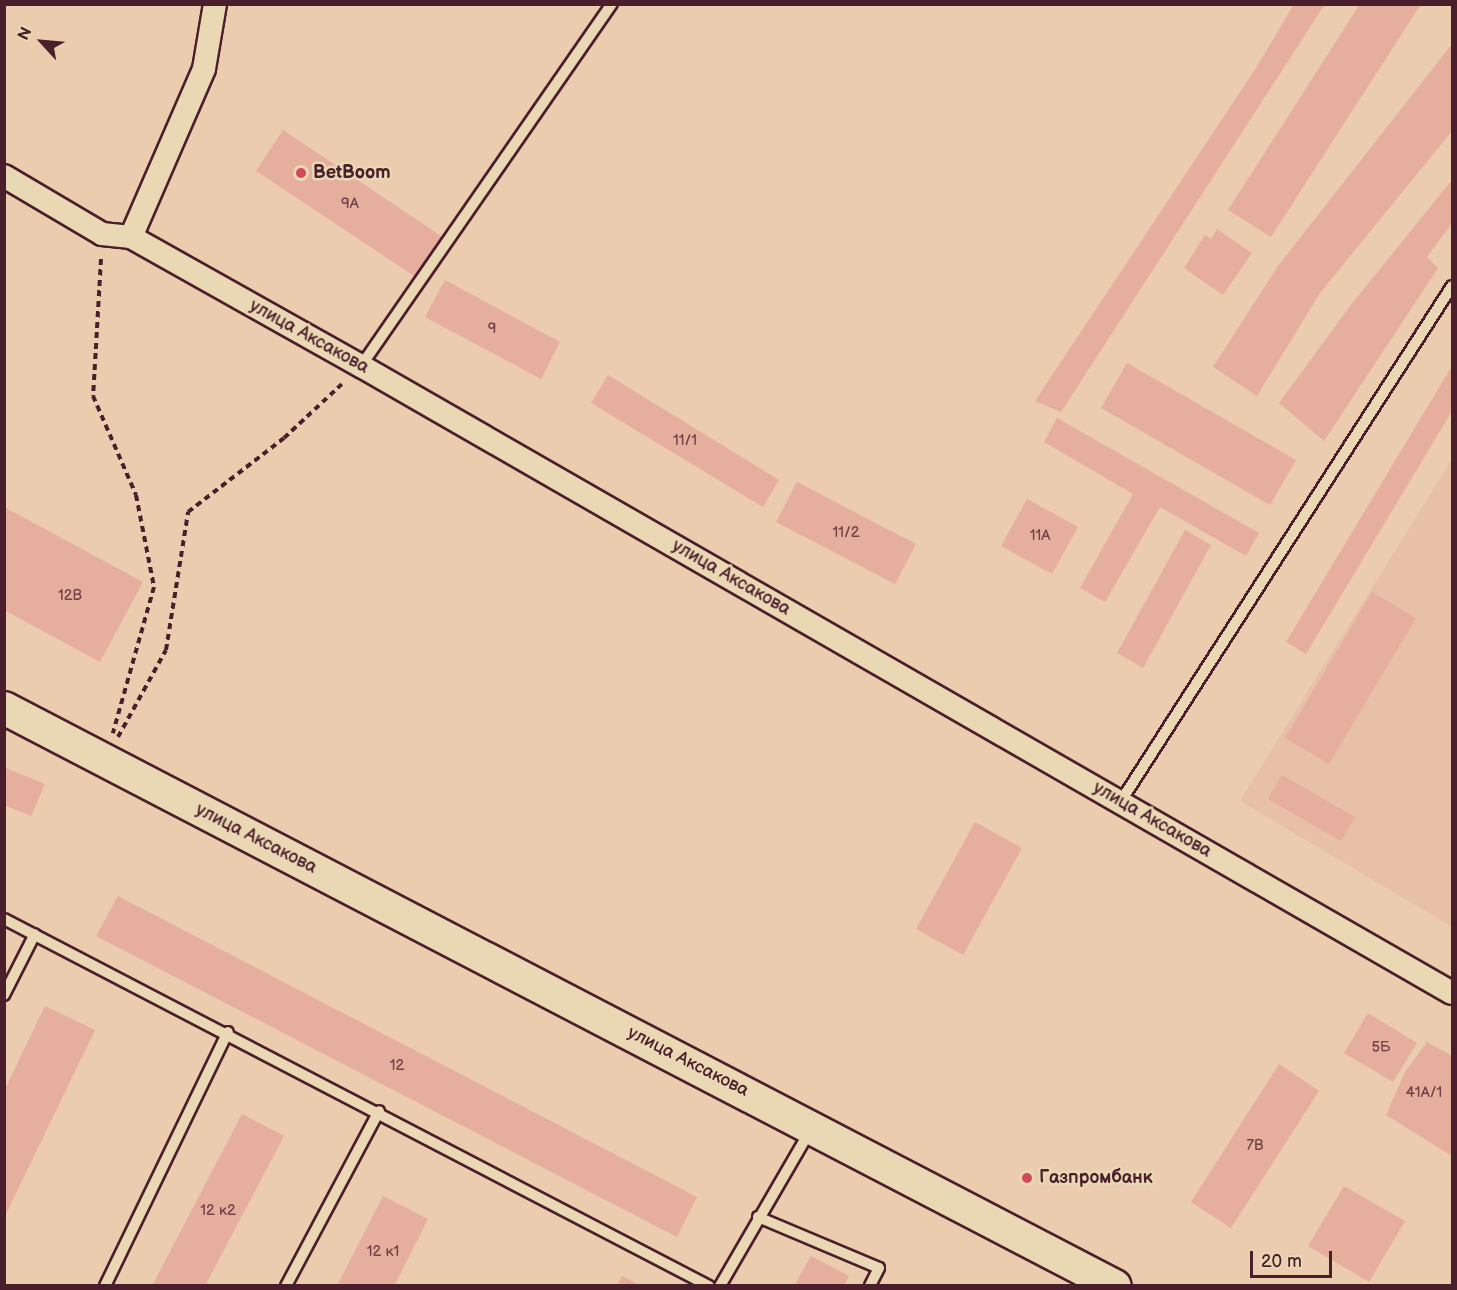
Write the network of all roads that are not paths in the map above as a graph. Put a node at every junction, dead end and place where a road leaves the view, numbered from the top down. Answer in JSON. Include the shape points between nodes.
{"nodes":[{"id":1,"x":215,"y":4,"type":"edge"},
{"id":2,"x":612,"y":4,"type":"edge"},
{"id":3,"x":4,"y":176,"type":"edge"},
{"id":4,"x":131,"y":237,"type":"junction"},
{"id":5,"x":1452,"y":286,"type":"edge"},
{"id":6,"x":361,"y":366,"type":"junction"},
{"id":7,"x":4,"y":708,"type":"edge"},
{"id":8,"x":1121,"y":801,"type":"junction"},
{"id":9,"x":4,"y":919,"type":"edge"},
{"id":10,"x":35,"y":934,"type":"junction"},
{"id":11,"x":1452,"y":993,"type":"edge"},
{"id":12,"x":4,"y":994,"type":"edge"},
{"id":13,"x":228,"y":1032,"type":"junction"},
{"id":14,"x":379,"y":1111,"type":"junction"},
{"id":15,"x":813,"y":1126,"type":"junction"},
{"id":16,"x":758,"y":1217,"type":"junction"},
{"id":17,"x":105,"y":1286,"type":"edge"},
{"id":18,"x":286,"y":1286,"type":"edge"},
{"id":19,"x":709,"y":1286,"type":"edge"},
{"id":20,"x":720,"y":1286,"type":"edge"},
{"id":21,"x":870,"y":1286,"type":"edge"},
{"id":22,"x":1115,"y":1286,"type":"edge"}],
"edges":[{"from":1,"to":4,"type":"street","via":[[204,69]]},
{"from":2,"to":6,"type":"lane"},
{"from":3,"to":4,"type":"street","name":"улица Аксакова","via":[[102,234]]},
{"from":4,"to":6,"type":"street","name":"улица Аксакова"},
{"from":5,"to":8,"type":"lane"},
{"from":6,"to":8,"type":"street","name":"улица Аксакова"},
{"from":7,"to":15,"type":"main road","name":"улица Аксакова"},
{"from":8,"to":11,"type":"street","name":"улица Аксакова"},
{"from":9,"to":10,"type":"lane"},
{"from":10,"to":12,"type":"lane"},
{"from":10,"to":13,"type":"lane"},
{"from":13,"to":14,"type":"lane"},
{"from":13,"to":17,"type":"lane"},
{"from":14,"to":18,"type":"lane"},
{"from":14,"to":19,"type":"lane"},
{"from":15,"to":16,"type":"lane"},
{"from":15,"to":22,"type":"main road","name":"улица Аксакова"},
{"from":16,"to":20,"type":"lane"},
{"from":16,"to":21,"type":"lane","via":[[879,1268]]}]}
